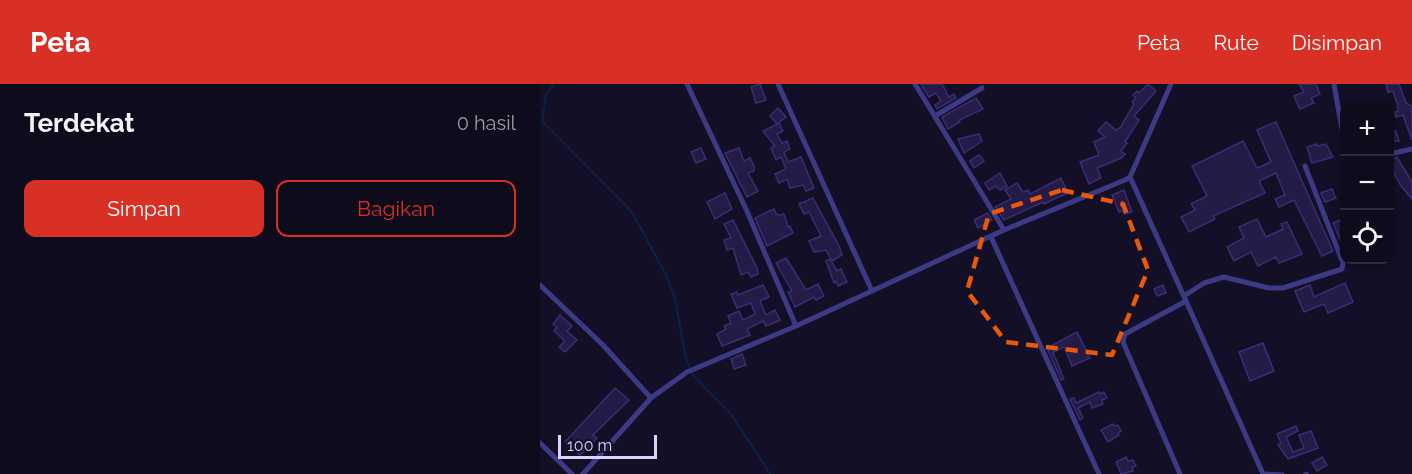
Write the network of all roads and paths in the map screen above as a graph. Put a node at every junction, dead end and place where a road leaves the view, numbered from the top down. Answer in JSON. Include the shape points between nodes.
{"nodes":[{"id":1,"x":687,"y":84,"type":"edge"},
{"id":2,"x":778,"y":84,"type":"edge"},
{"id":3,"x":915,"y":84,"type":"edge"},
{"id":4,"x":1171,"y":84,"type":"edge"},
{"id":5,"x":1334,"y":84,"type":"edge"},
{"id":6,"x":982,"y":88,"type":"dead end"},
{"id":7,"x":935,"y":116,"type":"junction"},
{"id":8,"x":1340,"y":118,"type":"edge"},
{"id":9,"x":1412,"y":149,"type":"edge"},
{"id":10,"x":1394,"y":153,"type":"edge"},
{"id":11,"x":1305,"y":166,"type":"dead end"},
{"id":12,"x":1130,"y":177,"type":"junction"},
{"id":13,"x":1004,"y":230,"type":"junction"},
{"id":14,"x":991,"y":237,"type":"junction"},
{"id":15,"x":540,"y":285,"type":"edge"},
{"id":16,"x":872,"y":291,"type":"junction"},
{"id":17,"x":1185,"y":298,"type":"junction"},
{"id":18,"x":796,"y":326,"type":"junction"},
{"id":19,"x":651,"y":398,"type":"junction"},
{"id":20,"x":540,"y":443,"type":"edge"},
{"id":21,"x":572,"y":474,"type":"edge"},
{"id":22,"x":583,"y":474,"type":"edge"},
{"id":23,"x":1099,"y":474,"type":"edge"},
{"id":24,"x":1180,"y":474,"type":"edge"},
{"id":25,"x":1263,"y":474,"type":"edge"},
{"id":26,"x":1283,"y":474,"type":"edge"}],
"edges":[{"from":1,"to":18,"type":"street"},
{"from":2,"to":16,"type":"street"},
{"from":3,"to":7,"type":"street"},
{"from":4,"to":12,"type":"street"},
{"from":5,"to":8,"type":"street"},
{"from":6,"to":7,"type":"street"},
{"from":7,"to":13,"type":"street"},
{"from":9,"to":10,"type":"street"},
{"from":11,"to":17,"type":"street","via":[[1342,269],[1283,288],[1224,277],[1204,283]]},
{"from":12,"to":13,"type":"street"},
{"from":12,"to":17,"type":"street"},
{"from":13,"to":14,"type":"street"},
{"from":14,"to":16,"type":"street"},
{"from":14,"to":23,"type":"street"},
{"from":15,"to":19,"type":"street"},
{"from":16,"to":18,"type":"street"},
{"from":17,"to":24,"type":"street","via":[[1125,334],[1123,342]]},
{"from":17,"to":25,"type":"street"},
{"from":18,"to":19,"type":"street","via":[[687,372]]},
{"from":19,"to":22,"type":"street"},
{"from":20,"to":21,"type":"street"},
{"from":25,"to":26,"type":"lane"}]}
